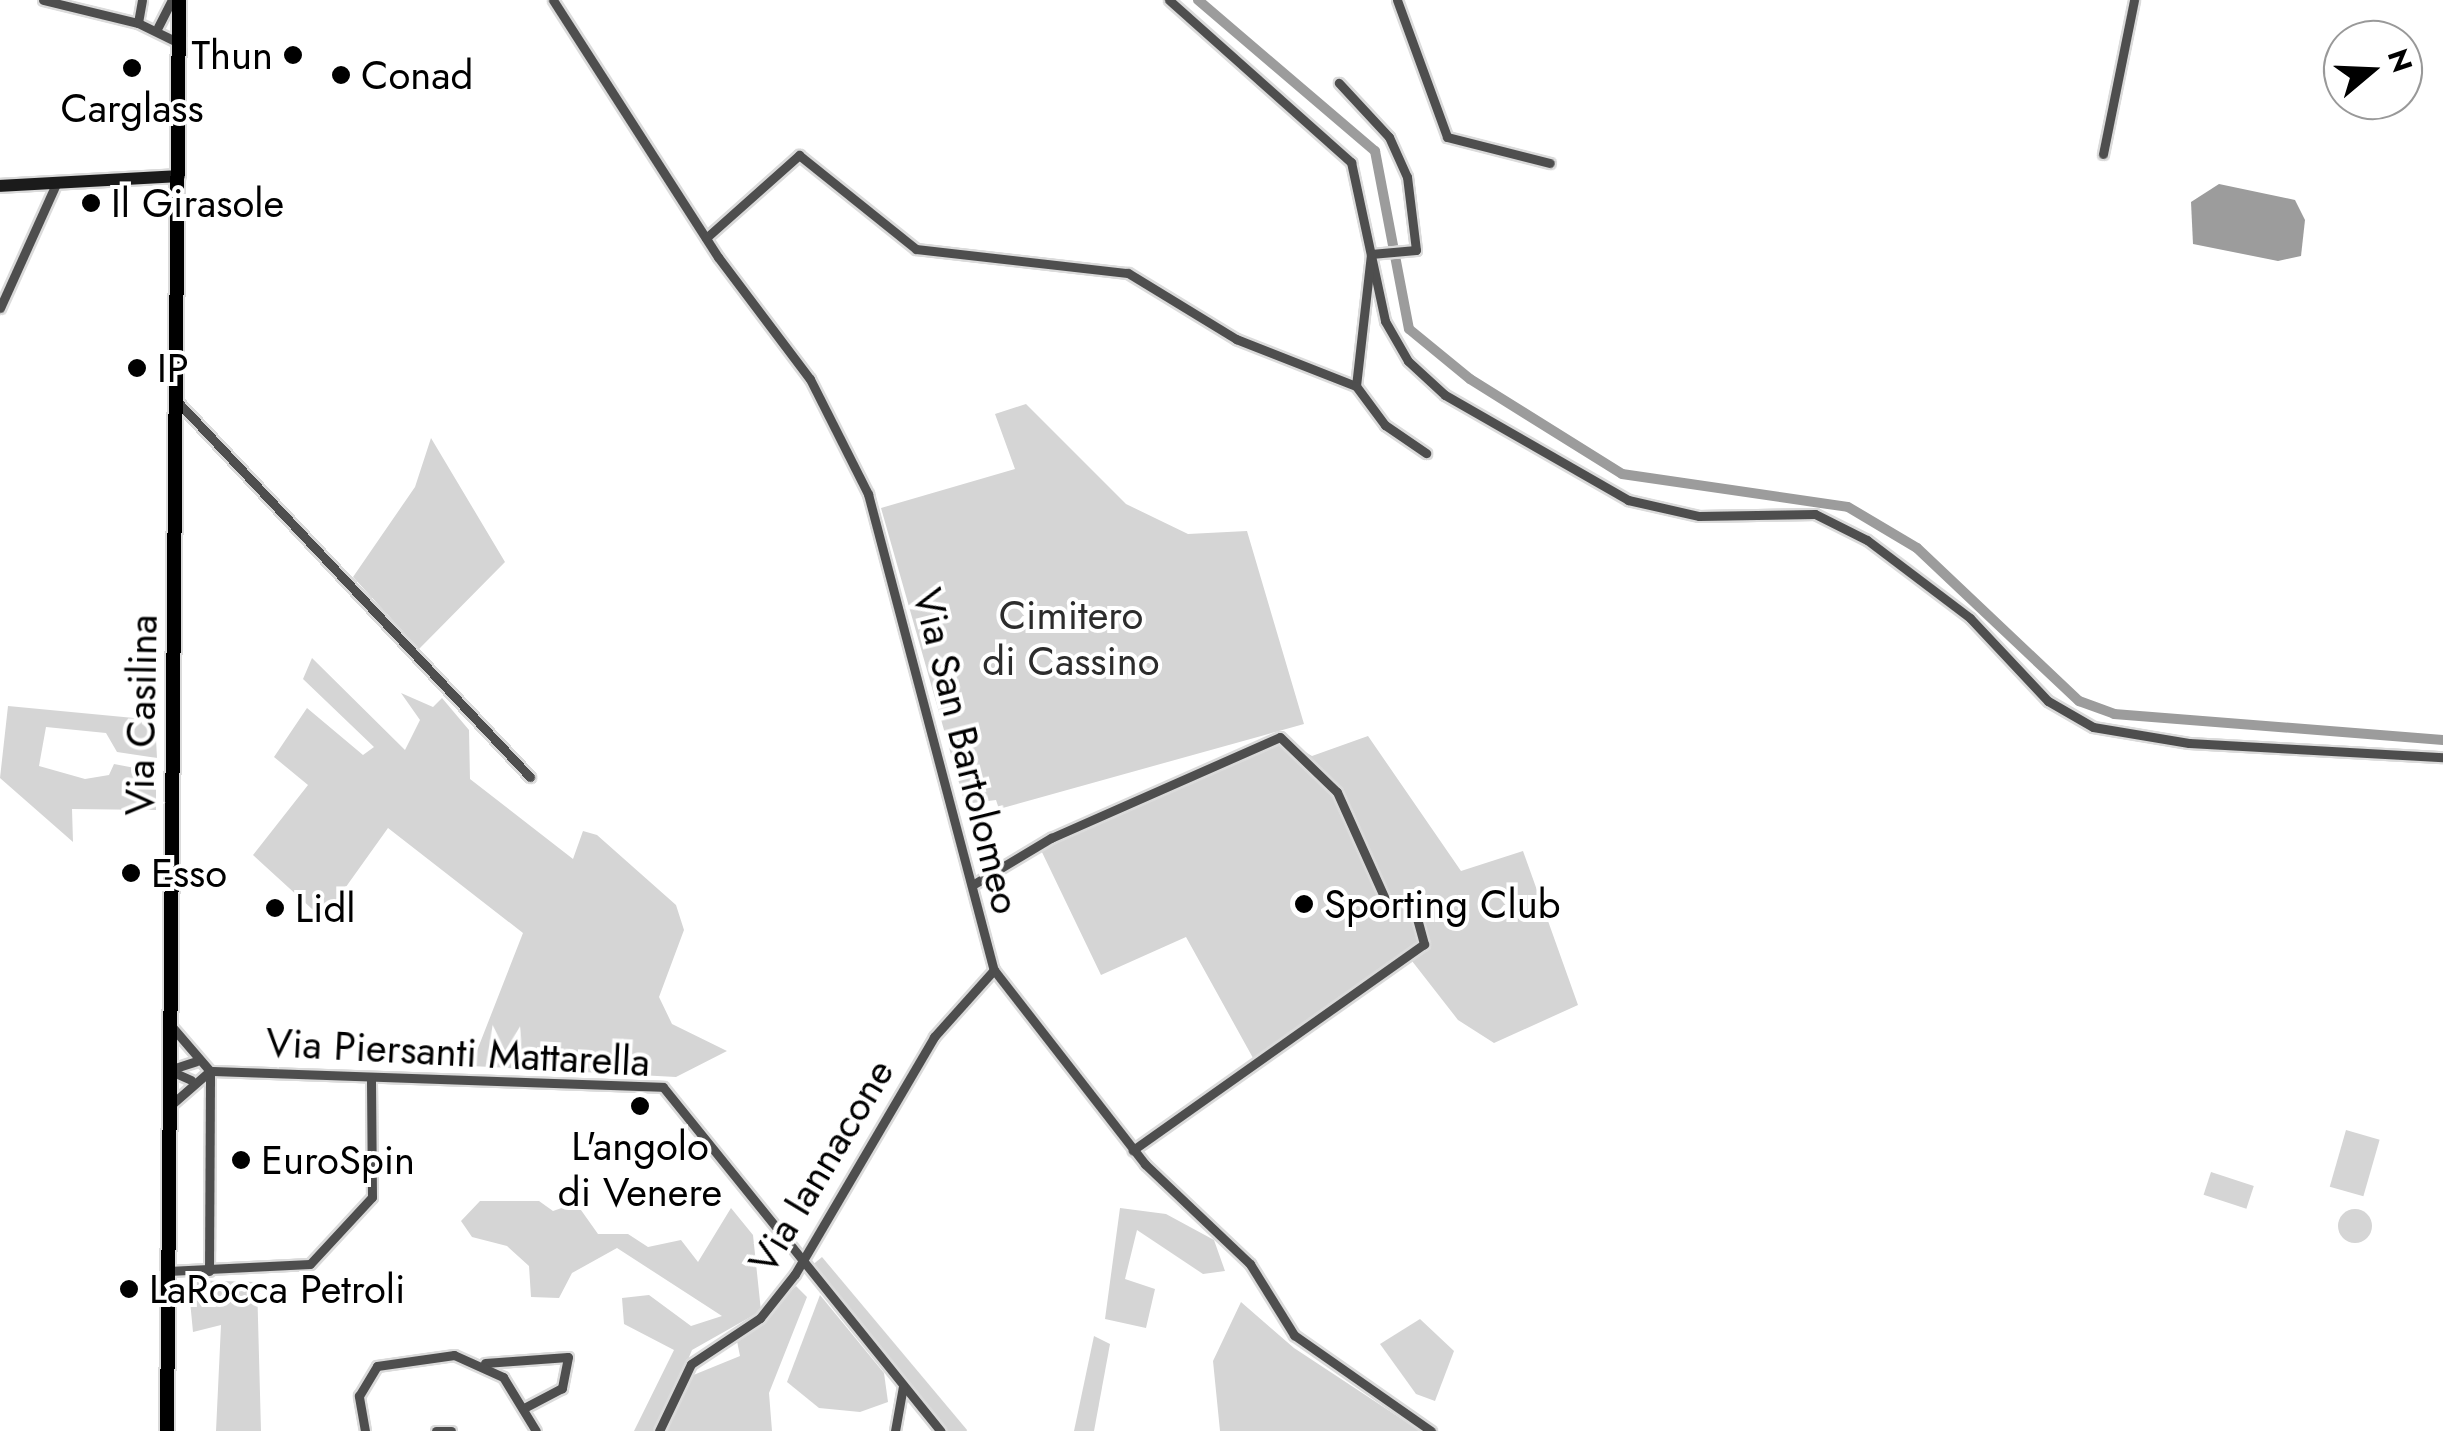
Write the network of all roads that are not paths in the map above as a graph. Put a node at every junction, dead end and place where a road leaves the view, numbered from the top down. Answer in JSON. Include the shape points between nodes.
{"nodes":[{"id":1,"x":43,"y":0,"type":"edge"},
{"id":2,"x":176,"y":0,"type":"edge"},
{"id":3,"x":553,"y":0,"type":"edge"},
{"id":4,"x":1170,"y":0,"type":"edge"},
{"id":5,"x":1397,"y":0,"type":"edge"},
{"id":6,"x":2134,"y":0,"type":"edge"},
{"id":7,"x":140,"y":2,"type":"edge"},
{"id":8,"x":138,"y":23,"type":"junction"},
{"id":9,"x":158,"y":27,"type":"junction"},
{"id":10,"x":179,"y":43,"type":"junction"},
{"id":11,"x":1340,"y":84,"type":"dead end"},
{"id":12,"x":2103,"y":154,"type":"dead end"},
{"id":13,"x":1550,"y":164,"type":"dead end"},
{"id":14,"x":179,"y":176,"type":"junction"},
{"id":15,"x":57,"y":182,"type":"junction"},
{"id":16,"x":0,"y":186,"type":"edge"},
{"id":17,"x":706,"y":238,"type":"junction"},
{"id":18,"x":1371,"y":254,"type":"junction"},
{"id":19,"x":0,"y":308,"type":"edge"},
{"id":20,"x":1356,"y":386,"type":"junction"},
{"id":21,"x":176,"y":400,"type":"junction"},
{"id":22,"x":1426,"y":453,"type":"dead end"},
{"id":23,"x":2443,"y":758,"type":"edge"},
{"id":24,"x":530,"y":777,"type":"dead end"},
{"id":25,"x":974,"y":884,"type":"junction"},
{"id":26,"x":994,"y":970,"type":"junction"},
{"id":27,"x":170,"y":1020,"type":"junction"},
{"id":28,"x":198,"y":1062,"type":"junction"},
{"id":29,"x":170,"y":1070,"type":"junction"},
{"id":30,"x":210,"y":1071,"type":"junction"},
{"id":31,"x":370,"y":1078,"type":"junction"},
{"id":32,"x":194,"y":1080,"type":"junction"},
{"id":33,"x":169,"y":1108,"type":"junction"},
{"id":34,"x":1133,"y":1150,"type":"junction"},
{"id":35,"x":802,"y":1261,"type":"junction"},
{"id":36,"x":209,"y":1271,"type":"junction"},
{"id":37,"x":168,"y":1272,"type":"junction"},
{"id":38,"x":485,"y":1363,"type":"junction"},
{"id":39,"x":903,"y":1386,"type":"junction"},
{"id":40,"x":524,"y":1408,"type":"junction"},
{"id":41,"x":169,"y":1429,"type":"edge"},
{"id":42,"x":365,"y":1431,"type":"edge"},
{"id":43,"x":436,"y":1431,"type":"edge"},
{"id":44,"x":450,"y":1431,"type":"edge"},
{"id":45,"x":536,"y":1431,"type":"edge"},
{"id":46,"x":659,"y":1431,"type":"edge"},
{"id":47,"x":895,"y":1431,"type":"edge"},
{"id":48,"x":940,"y":1431,"type":"edge"},
{"id":49,"x":1431,"y":1431,"type":"edge"}],
"edges":[{"from":1,"to":8,"type":"street"},
{"from":2,"to":9,"type":"street"},
{"from":2,"to":10,"type":"main road","name":"Via Casilina"},
{"from":3,"to":17,"type":"street","name":"Via San Bartolomeo"},
{"from":4,"to":18,"type":"street","via":[[1351,162]]},
{"from":5,"to":13,"type":"street","via":[[1447,137]]},
{"from":6,"to":12,"type":"street"},
{"from":7,"to":8,"type":"street"},
{"from":8,"to":9,"type":"street"},
{"from":9,"to":10,"type":"street"},
{"from":10,"to":14,"type":"main road","name":"Via Casilina"},
{"from":11,"to":18,"type":"street","via":[[1401,164],[1416,250]]},
{"from":14,"to":15,"type":"street"},
{"from":14,"to":21,"type":"main road","name":"Via Casilina"},
{"from":15,"to":16,"type":"street"},
{"from":15,"to":19,"type":"street"},
{"from":17,"to":20,"type":"street","via":[[799,155],[916,249],[1128,273],[1236,339]]},
{"from":17,"to":25,"type":"street","name":"Via San Bartolomeo","via":[[810,379],[868,494]]},
{"from":18,"to":20,"type":"street"},
{"from":18,"to":23,"type":"street","via":[[1392,338],[1445,396],[1628,500],[1699,516],[1814,514],[1867,540],[1970,618],[2048,701],[2093,727],[2189,743]]},
{"from":20,"to":22,"type":"street","via":[[1386,425]]},
{"from":21,"to":24,"type":"street"},
{"from":21,"to":27,"type":"main road","name":"Via Casilina"},
{"from":25,"to":26,"type":"street","name":"Via San Bartolomeo"},
{"from":25,"to":34,"type":"street","via":[[1051,838],[1280,737],[1337,792],[1387,903],[1412,900],[1424,944]]},
{"from":26,"to":34,"type":"street","name":"Via San Bartolomeo"},
{"from":26,"to":35,"type":"street","name":"Via Iannacone","via":[[951,1012],[887,1112],[876,1148]]},
{"from":27,"to":28,"type":"street","name":"Via Piersanti Mattarella"},
{"from":27,"to":29,"type":"main road","name":"Via Casilina"},
{"from":28,"to":29,"type":"street"},
{"from":28,"to":30,"type":"street","name":"Via Piersanti Mattarella"},
{"from":29,"to":32,"type":"street"},
{"from":29,"to":33,"type":"main road","name":"Via Casilina"},
{"from":30,"to":31,"type":"street","name":"Via Piersanti Mattarella"},
{"from":30,"to":32,"type":"street","name":"Via Piersanti Mattarella"},
{"from":30,"to":36,"type":"street"},
{"from":31,"to":35,"type":"street","name":"Via Piersanti Mattarella","via":[[663,1087]]},
{"from":31,"to":36,"type":"street","via":[[367,1205],[302,1268]]},
{"from":32,"to":33,"type":"street","name":"Via Piersanti Mattarella"},
{"from":33,"to":37,"type":"main road","name":"Via Casilina"},
{"from":34,"to":49,"type":"street","name":"Via San Bartolomeo","via":[[1250,1264],[1322,1363]]},
{"from":35,"to":39,"type":"street","name":"Via Piersanti Mattarella"},
{"from":35,"to":46,"type":"street","name":"Via Iannacone","via":[[760,1318],[691,1364]]},
{"from":36,"to":37,"type":"street"},
{"from":37,"to":41,"type":"main road","name":"Via Casilina"},
{"from":38,"to":40,"type":"street"},
{"from":38,"to":40,"type":"street","via":[[568,1357],[562,1388]]},
{"from":38,"to":42,"type":"street","via":[[454,1356],[377,1366],[359,1396]]},
{"from":39,"to":47,"type":"street"},
{"from":39,"to":48,"type":"street","name":"Via Piersanti Mattarella"},
{"from":40,"to":45,"type":"street"},
{"from":43,"to":44,"type":"street"}]}
